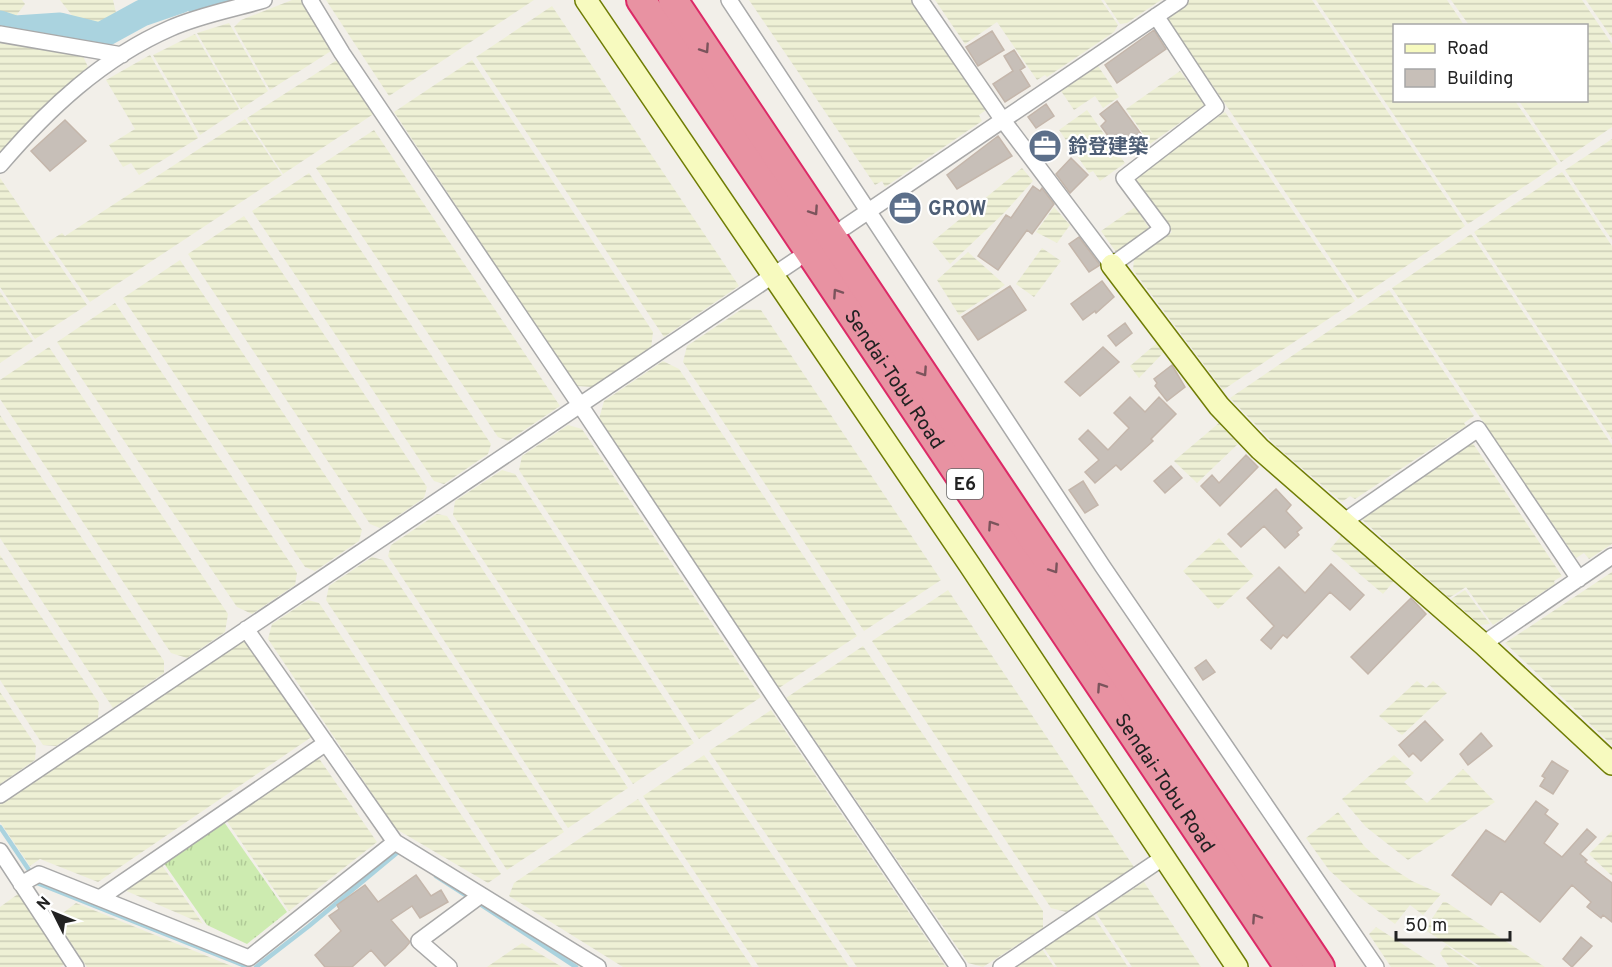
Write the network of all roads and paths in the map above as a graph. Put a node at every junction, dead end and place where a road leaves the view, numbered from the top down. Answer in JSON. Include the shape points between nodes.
{"nodes":[{"id":1,"x":264,"y":0,"type":"edge"},
{"id":2,"x":310,"y":0,"type":"edge"},
{"id":3,"x":586,"y":0,"type":"edge"},
{"id":4,"x":641,"y":0,"type":"edge"},
{"id":5,"x":673,"y":0,"type":"edge"},
{"id":6,"x":729,"y":0,"type":"edge"},
{"id":7,"x":920,"y":0,"type":"edge"},
{"id":8,"x":1180,"y":0,"type":"edge"},
{"id":9,"x":1156,"y":16,"type":"junction"},
{"id":10,"x":0,"y":34,"type":"edge"},
{"id":11,"x":122,"y":55,"type":"junction"},
{"id":12,"x":1002,"y":119,"type":"junction"},
{"id":13,"x":0,"y":165,"type":"edge"},
{"id":14,"x":868,"y":212,"type":"junction"},
{"id":15,"x":845,"y":227,"type":"dead end"},
{"id":16,"x":796,"y":260,"type":"dead end"},
{"id":17,"x":1112,"y":265,"type":"junction"},
{"id":18,"x":772,"y":275,"type":"junction"},
{"id":19,"x":580,"y":405,"type":"junction"},
{"id":20,"x":1343,"y":522,"type":"junction"},
{"id":21,"x":1612,"y":556,"type":"edge"},
{"id":22,"x":1579,"y":579,"type":"junction"},
{"id":23,"x":246,"y":630,"type":"junction"},
{"id":24,"x":1483,"y":644,"type":"junction"},
{"id":25,"x":326,"y":743,"type":"junction"},
{"id":26,"x":1612,"y":764,"type":"edge"},
{"id":27,"x":0,"y":795,"type":"edge"},
{"id":28,"x":395,"y":842,"type":"junction"},
{"id":29,"x":0,"y":851,"type":"edge"},
{"id":30,"x":1164,"y":857,"type":"junction"},
{"id":31,"x":21,"y":884,"type":"junction"},
{"id":32,"x":481,"y":895,"type":"junction"},
{"id":33,"x":100,"y":898,"type":"junction"},
{"id":34,"x":76,"y":967,"type":"edge"},
{"id":35,"x":449,"y":967,"type":"edge"},
{"id":36,"x":598,"y":967,"type":"edge"},
{"id":37,"x":958,"y":967,"type":"edge"},
{"id":38,"x":1001,"y":967,"type":"edge"},
{"id":39,"x":1238,"y":967,"type":"edge"},
{"id":40,"x":1289,"y":967,"type":"edge"},
{"id":41,"x":1320,"y":967,"type":"edge"},
{"id":42,"x":1376,"y":967,"type":"edge"}],
"edges":[{"from":1,"to":11,"type":"street","via":[[172,28]]},
{"from":2,"to":19,"type":"street"},
{"from":3,"to":18,"type":"street"},
{"from":40,"to":4,"type":"highway","name":"Sendai-Tobu Road","number":"E6","one_way":true},
{"from":5,"to":41,"type":"highway","name":"Sendai-Tobu Road","number":"E6","one_way":true},
{"from":6,"to":14,"type":"street"},
{"from":7,"to":12,"type":"street"},
{"from":8,"to":9,"type":"street"},
{"from":9,"to":12,"type":"street"},
{"from":9,"to":17,"type":"street","via":[[1216,106],[1124,178],[1161,230]]},
{"from":10,"to":11,"type":"street"},
{"from":11,"to":13,"type":"street","via":[[88,77],[59,103]]},
{"from":12,"to":14,"type":"street"},
{"from":12,"to":17,"type":"street"},
{"from":14,"to":15,"type":"street"},
{"from":14,"to":42,"type":"street"},
{"from":16,"to":18,"type":"street"},
{"from":17,"to":20,"type":"street","via":[[1219,406],[1260,450]]},
{"from":18,"to":19,"type":"street"},
{"from":18,"to":30,"type":"street"},
{"from":19,"to":23,"type":"street"},
{"from":19,"to":37,"type":"street"},
{"from":20,"to":22,"type":"street","via":[[1478,429]]},
{"from":20,"to":24,"type":"street"},
{"from":21,"to":22,"type":"street"},
{"from":22,"to":24,"type":"street"},
{"from":23,"to":25,"type":"street"},
{"from":23,"to":27,"type":"street"},
{"from":24,"to":26,"type":"street"},
{"from":25,"to":28,"type":"street"},
{"from":25,"to":33,"type":"street"},
{"from":28,"to":32,"type":"street"},
{"from":28,"to":33,"type":"street","via":[[249,958]]},
{"from":29,"to":31,"type":"street"},
{"from":30,"to":38,"type":"street"},
{"from":30,"to":39,"type":"street"},
{"from":31,"to":33,"type":"street","via":[[39,874]]},
{"from":31,"to":34,"type":"street"},
{"from":32,"to":35,"type":"street","via":[[419,941]]},
{"from":32,"to":36,"type":"street"}]}
